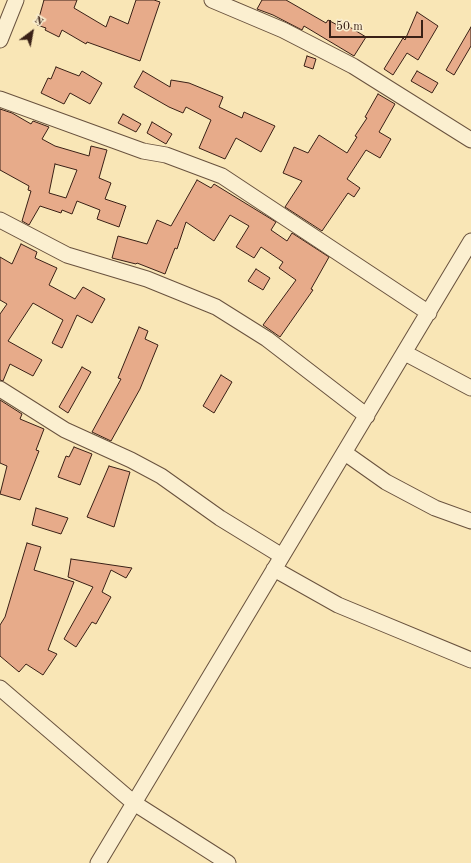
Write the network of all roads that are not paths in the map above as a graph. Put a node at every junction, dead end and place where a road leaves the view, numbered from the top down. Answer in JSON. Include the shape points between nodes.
{"nodes":[{"id":1,"x":16,"y":0,"type":"edge"},
{"id":2,"x":212,"y":0,"type":"edge"},
{"id":3,"x":0,"y":40,"type":"edge"},
{"id":4,"x":0,"y":99,"type":"edge"},
{"id":5,"x":471,"y":140,"type":"edge"},
{"id":6,"x":0,"y":220,"type":"edge"},
{"id":7,"x":471,"y":241,"type":"edge"},
{"id":8,"x":466,"y":263,"type":"edge"},
{"id":9,"x":429,"y":313,"type":"junction"},
{"id":10,"x":405,"y":353,"type":"junction"},
{"id":11,"x":471,"y":388,"type":"edge"},
{"id":12,"x":0,"y":389,"type":"edge"},
{"id":13,"x":367,"y":416,"type":"junction"},
{"id":14,"x":345,"y":453,"type":"junction"},
{"id":15,"x":471,"y":521,"type":"edge"},
{"id":16,"x":282,"y":556,"type":"junction"},
{"id":17,"x":274,"y":569,"type":"junction"},
{"id":18,"x":471,"y":660,"type":"edge"},
{"id":19,"x":0,"y":688,"type":"edge"},
{"id":20,"x":134,"y":803,"type":"junction"},
{"id":21,"x":98,"y":863,"type":"edge"},
{"id":22,"x":228,"y":863,"type":"edge"}],
"edges":[{"from":1,"to":3,"type":"street"},
{"from":2,"to":5,"type":"street","via":[[283,30],[353,66]]},
{"from":4,"to":9,"type":"street","via":[[143,152],[166,155],[222,176]]},
{"from":6,"to":13,"type":"street","via":[[67,255],[148,279],[216,307],[267,339]]},
{"from":7,"to":8,"type":"street"},
{"from":8,"to":9,"type":"street"},
{"from":9,"to":10,"type":"street"},
{"from":10,"to":11,"type":"street"},
{"from":10,"to":13,"type":"street"},
{"from":12,"to":16,"type":"street","via":[[65,430],[162,476],[220,518]]},
{"from":13,"to":14,"type":"street"},
{"from":14,"to":15,"type":"street","via":[[393,486],[435,508]]},
{"from":14,"to":16,"type":"street"},
{"from":16,"to":17,"type":"street"},
{"from":17,"to":18,"type":"street","via":[[338,604]]},
{"from":17,"to":20,"type":"street"},
{"from":19,"to":20,"type":"street"},
{"from":20,"to":21,"type":"street"},
{"from":20,"to":22,"type":"street"}]}
